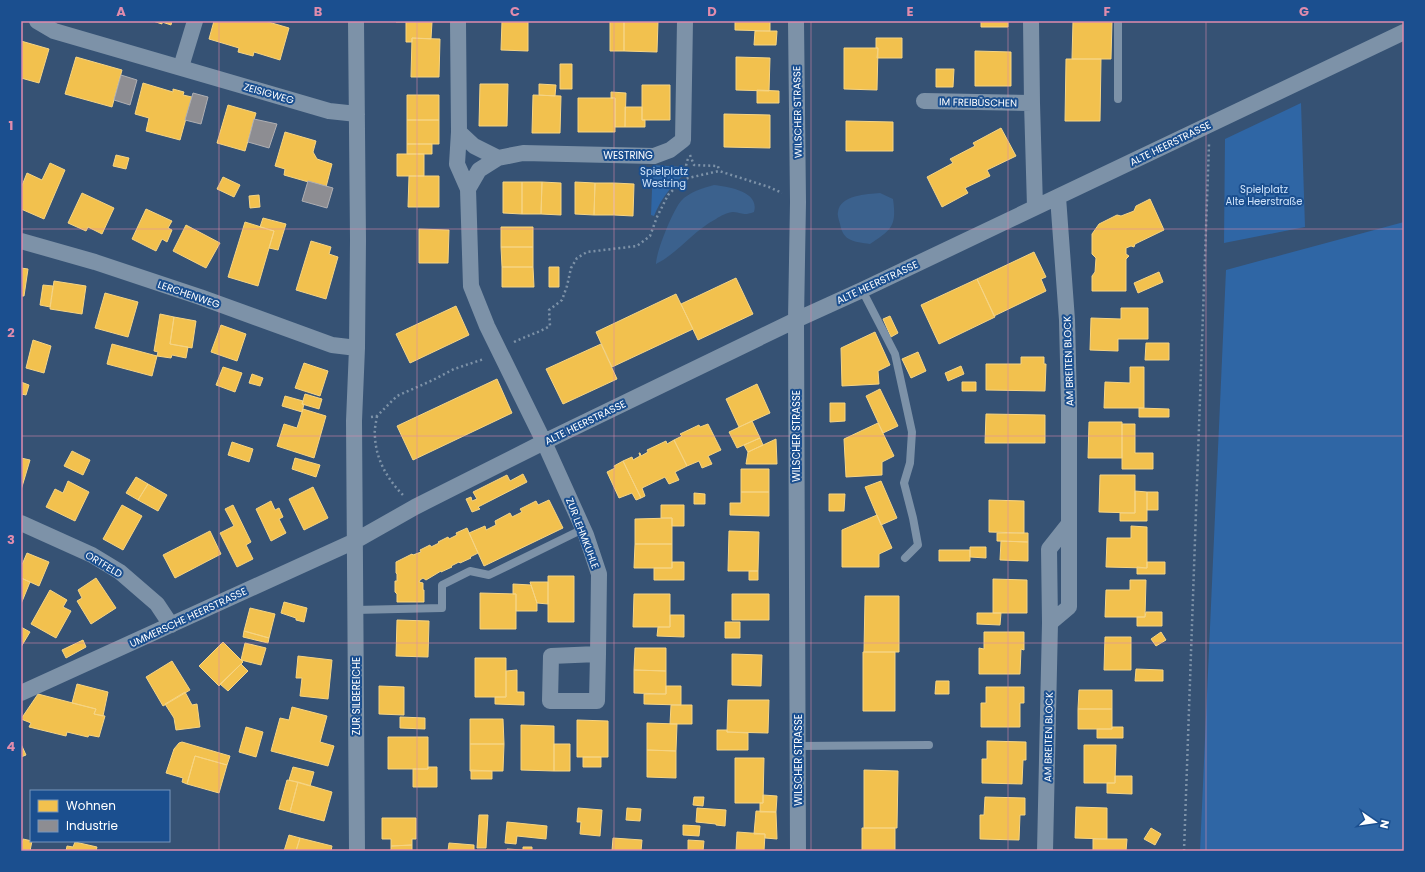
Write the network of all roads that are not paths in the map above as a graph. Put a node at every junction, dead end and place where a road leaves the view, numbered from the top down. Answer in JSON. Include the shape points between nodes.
{"nodes":[{"id":1,"x":37,"y":21,"type":"edge"},
{"id":2,"x":195,"y":21,"type":"edge"},
{"id":3,"x":356,"y":21,"type":"edge"},
{"id":4,"x":458,"y":21,"type":"edge"},
{"id":5,"x":686,"y":21,"type":"edge"},
{"id":6,"x":796,"y":21,"type":"edge"},
{"id":7,"x":1031,"y":21,"type":"edge"},
{"id":8,"x":1118,"y":21,"type":"edge"},
{"id":9,"x":1404,"y":32,"type":"edge"},
{"id":10,"x":181,"y":68,"type":"junction"},
{"id":11,"x":1118,"y":99,"type":"dead end"},
{"id":12,"x":924,"y":101,"type":"dead end"},
{"id":13,"x":1032,"y":103,"type":"junction"},
{"id":14,"x":357,"y":114,"type":"junction"},
{"id":15,"x":460,"y":132,"type":"junction"},
{"id":16,"x":498,"y":158,"type":"junction"},
{"id":17,"x":468,"y":189,"type":"junction"},
{"id":18,"x":1058,"y":197,"type":"junction"},
{"id":19,"x":1035,"y":207,"type":"junction"},
{"id":20,"x":21,"y":241,"type":"edge"},
{"id":21,"x":862,"y":290,"type":"junction"},
{"id":22,"x":796,"y":320,"type":"junction"},
{"id":23,"x":357,"y":348,"type":"junction"},
{"id":24,"x":544,"y":442,"type":"junction"},
{"id":25,"x":21,"y":523,"type":"edge"},
{"id":26,"x":583,"y":529,"type":"junction"},
{"id":27,"x":355,"y":541,"type":"junction"},
{"id":28,"x":905,"y":558,"type":"dead end"},
{"id":29,"x":355,"y":610,"type":"junction"},
{"id":30,"x":171,"y":625,"type":"junction"},
{"id":31,"x":598,"y":654,"type":"dead end"},
{"id":32,"x":21,"y":693,"type":"edge"},
{"id":33,"x":929,"y":745,"type":"dead end"},
{"id":34,"x":798,"y":746,"type":"junction"},
{"id":35,"x":357,"y":851,"type":"edge"},
{"id":36,"x":798,"y":851,"type":"edge"},
{"id":37,"x":1045,"y":851,"type":"edge"}],
"edges":[{"from":1,"to":10,"type":"street","name":"ZEISIGWEG","via":[[54,31]]},
{"from":2,"to":10,"type":"street"},
{"from":3,"to":14,"type":"street"},
{"from":4,"to":15,"type":"street"},
{"from":5,"to":16,"type":"street","name":"WESTRING","via":[[683,140],[670,150],[654,156],[523,153]]},
{"from":6,"to":22,"type":"street","name":"WILSCHER STRASSE"},
{"from":7,"to":13,"type":"street","name":"IM FREIBÜSCHEN"},
{"from":8,"to":11,"type":"lane"},
{"from":9,"to":18,"type":"street","name":"ALTE HEERSTRASSE"},
{"from":10,"to":14,"type":"street","name":"ZEISIGWEG","via":[[329,111]]},
{"from":12,"to":13,"type":"street","name":"IM FREIBÜSCHEN"},
{"from":13,"to":19,"type":"street","name":"IM FREIBÜSCHEN"},
{"from":14,"to":23,"type":"street"},
{"from":15,"to":16,"type":"street","via":[[474,146]]},
{"from":15,"to":17,"type":"street","via":[[457,164]]},
{"from":16,"to":17,"type":"street","name":"WESTRING","via":[[479,170]]},
{"from":17,"to":24,"type":"street","via":[[471,286],[487,326]]},
{"from":18,"to":19,"type":"street","name":"ALTE HEERSTRASSE"},
{"from":18,"to":37,"type":"street","name":"AM BREITEN BLOCK","via":[[1067,320],[1069,607],[1050,623]]},
{"from":19,"to":21,"type":"street","name":"ALTE HEERSTRASSE"},
{"from":20,"to":23,"type":"street","name":"LERCHENWEG","via":[[95,262],[332,344]]},
{"from":21,"to":22,"type":"street","name":"ALTE HEERSTRASSE"},
{"from":21,"to":28,"type":"lane","via":[[895,354],[912,432],[910,463],[904,484],[914,518],[918,544]]},
{"from":22,"to":24,"type":"street","name":"ALTE HEERSTRASSE"},
{"from":22,"to":34,"type":"street","name":"WILSCHER STRASSE"},
{"from":23,"to":27,"type":"street","via":[[354,421]]},
{"from":24,"to":26,"type":"street","name":"ZUR LEHMKUHLE"},
{"from":24,"to":27,"type":"street","name":"ALTE HEERSTRASSE","via":[[415,507]]},
{"from":25,"to":30,"type":"street","name":"ORTFELD","via":[[92,555],[120,572],[157,604]]},
{"from":26,"to":29,"type":"lane","via":[[489,574],[470,571],[442,585],[442,608]]},
{"from":26,"to":31,"type":"street","name":"ZUR LEHMKUHLE","via":[[598,574]]},
{"from":27,"to":29,"type":"street","name":"ZUR SILBEREICHE"},
{"from":27,"to":30,"type":"street","name":"UMMERSCHE HEERSTRASSE"},
{"from":29,"to":35,"type":"street","name":"ZUR SILBEREICHE"},
{"from":30,"to":32,"type":"street","name":"UMMERSCHE HEERSTRASSE"},
{"from":33,"to":34,"type":"lane"},
{"from":34,"to":36,"type":"street","name":"WILSCHER STRASSE"}]}
